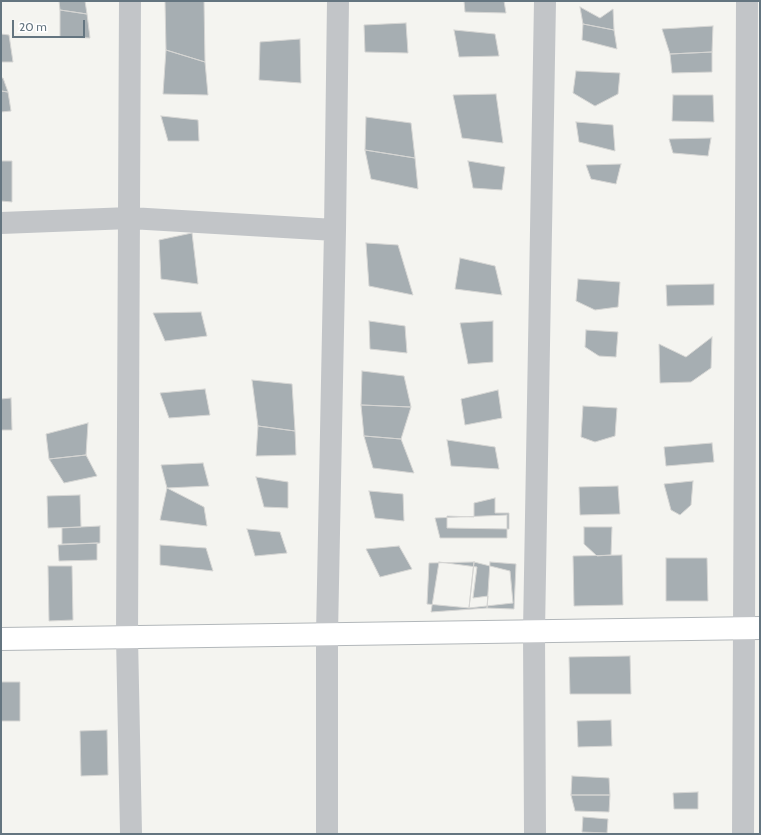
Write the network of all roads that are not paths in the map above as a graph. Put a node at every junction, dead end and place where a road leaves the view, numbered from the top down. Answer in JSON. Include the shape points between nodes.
{"nodes":[{"id":1,"x":130,"y":1,"type":"edge"},
{"id":2,"x":338,"y":1,"type":"edge"},
{"id":3,"x":544,"y":1,"type":"edge"},
{"id":4,"x":747,"y":1,"type":"edge"},
{"id":5,"x":130,"y":218,"type":"junction"},
{"id":6,"x":1,"y":223,"type":"edge"},
{"id":7,"x":336,"y":230,"type":"junction"},
{"id":8,"x":752,"y":628,"type":"edge"},
{"id":9,"x":534,"y":631,"type":"junction"},
{"id":10,"x":327,"y":634,"type":"junction"},
{"id":11,"x":127,"y":637,"type":"junction"},
{"id":12,"x":1,"y":639,"type":"edge"},
{"id":13,"x":131,"y":834,"type":"edge"},
{"id":14,"x":328,"y":834,"type":"edge"},
{"id":15,"x":535,"y":834,"type":"edge"},
{"id":16,"x":743,"y":834,"type":"edge"}],
"edges":[{"from":1,"to":5,"type":"street"},
{"from":2,"to":7,"type":"street"},
{"from":3,"to":9,"type":"street"},
{"from":4,"to":8,"type":"street"},
{"from":5,"to":6,"type":"street"},
{"from":5,"to":7,"type":"street"},
{"from":5,"to":11,"type":"street"},
{"from":7,"to":10,"type":"street"},
{"from":8,"to":9,"type":"street"},
{"from":8,"to":16,"type":"street"},
{"from":9,"to":10,"type":"street"},
{"from":9,"to":15,"type":"street"},
{"from":10,"to":11,"type":"street"},
{"from":10,"to":14,"type":"street"},
{"from":11,"to":12,"type":"street"},
{"from":11,"to":13,"type":"street"}]}
